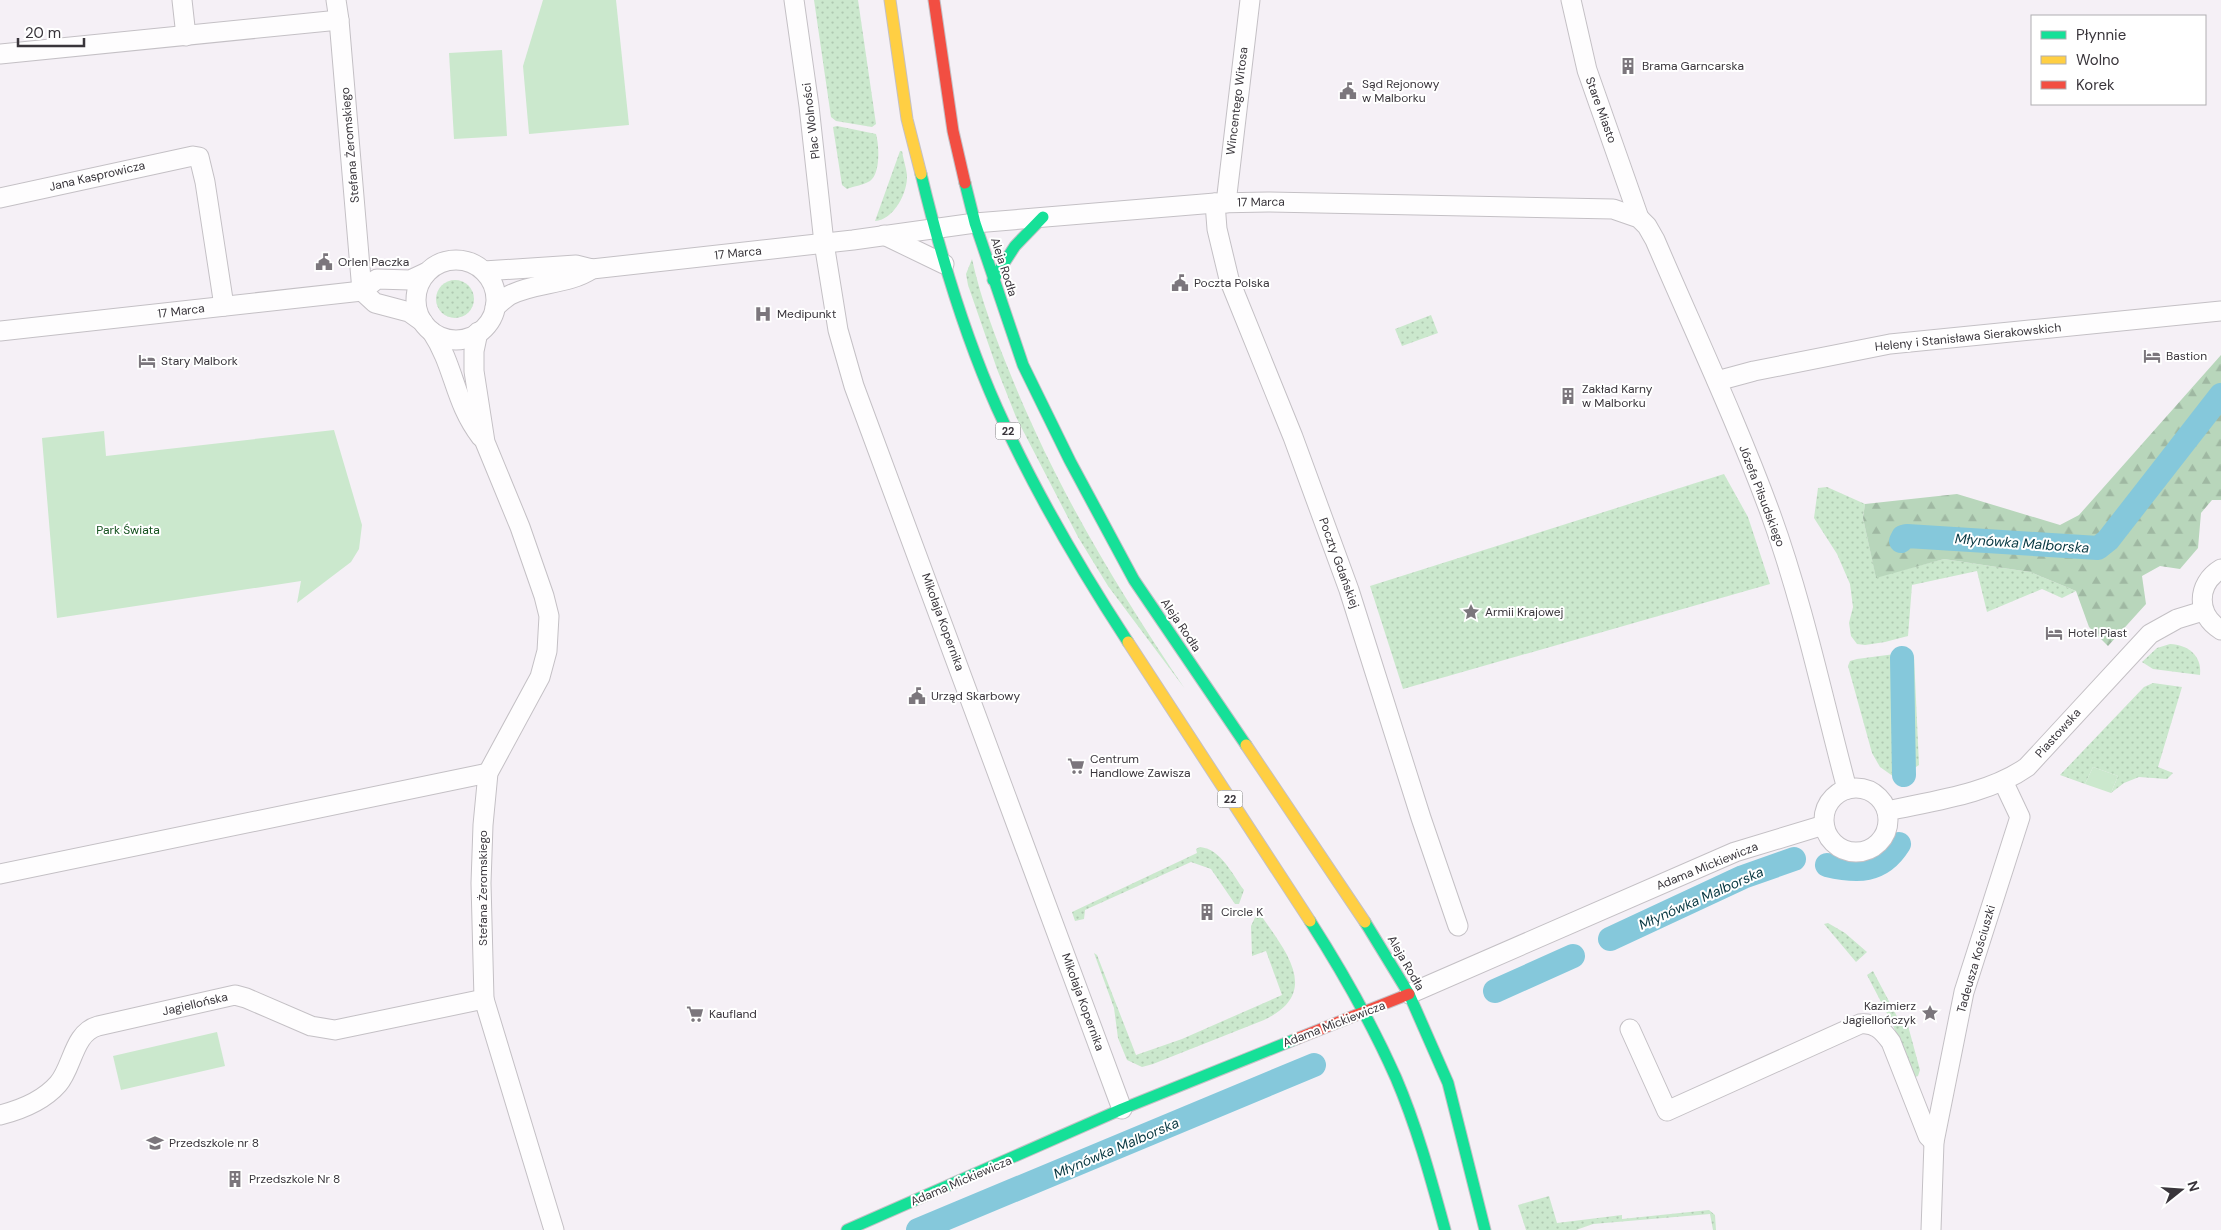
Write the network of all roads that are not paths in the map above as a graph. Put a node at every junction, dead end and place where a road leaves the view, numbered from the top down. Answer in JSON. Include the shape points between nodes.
{"nodes":[{"id":1,"x":182,"y":0,"type":"edge"},
{"id":2,"x":336,"y":0,"type":"edge"},
{"id":3,"x":794,"y":0,"type":"edge"},
{"id":4,"x":890,"y":0,"type":"edge"},
{"id":5,"x":934,"y":0,"type":"edge"},
{"id":6,"x":1250,"y":0,"type":"edge"},
{"id":7,"x":1572,"y":0,"type":"edge"},
{"id":8,"x":340,"y":20,"type":"junction"},
{"id":9,"x":186,"y":36,"type":"junction"},
{"id":10,"x":0,"y":54,"type":"edge"},
{"id":11,"x":0,"y":198,"type":"edge"},
{"id":12,"x":1220,"y":203,"type":"junction"},
{"id":13,"x":1043,"y":217,"type":"junction"},
{"id":14,"x":1639,"y":218,"type":"junction"},
{"id":15,"x":975,"y":223,"type":"junction"},
{"id":16,"x":934,"y":228,"type":"junction"},
{"id":17,"x":884,"y":235,"type":"junction"},
{"id":18,"x":824,"y":243,"type":"junction"},
{"id":19,"x":944,"y":264,"type":"junction"},
{"id":20,"x":592,"y":269,"type":"junction"},
{"id":21,"x":484,"y":271,"type":"junction"},
{"id":22,"x":425,"y":273,"type":"junction"},
{"id":23,"x":993,"y":280,"type":"junction"},
{"id":24,"x":362,"y":291,"type":"junction"},
{"id":25,"x":224,"y":306,"type":"junction"},
{"id":26,"x":495,"y":307,"type":"junction"},
{"id":27,"x":2221,"y":311,"type":"edge"},
{"id":28,"x":428,"y":327,"type":"junction"},
{"id":29,"x":0,"y":331,"type":"edge"},
{"id":30,"x":478,"y":332,"type":"junction"},
{"id":31,"x":1717,"y":381,"type":"junction"},
{"id":32,"x":484,"y":442,"type":"junction"},
{"id":33,"x":2221,"y":569,"type":"edge"},
{"id":34,"x":2203,"y":611,"type":"junction"},
{"id":35,"x":2221,"y":630,"type":"edge"},
{"id":36,"x":488,"y":774,"type":"junction"},
{"id":37,"x":2003,"y":781,"type":"junction"},
{"id":38,"x":1847,"y":789,"type":"junction"},
{"id":39,"x":1887,"y":812,"type":"junction"},
{"id":40,"x":1824,"y":825,"type":"junction"},
{"id":41,"x":0,"y":874,"type":"edge"},
{"id":42,"x":1458,"y":926,"type":"dead end"},
{"id":43,"x":1409,"y":994,"type":"junction"},
{"id":44,"x":484,"y":999,"type":"junction"},
{"id":45,"x":1364,"y":1012,"type":"junction"},
{"id":46,"x":1630,"y":1029,"type":"dead end"},
{"id":47,"x":1122,"y":1109,"type":"junction"},
{"id":48,"x":0,"y":1115,"type":"edge"},
{"id":49,"x":1934,"y":1142,"type":"junction"},
{"id":50,"x":554,"y":1230,"type":"edge"},
{"id":51,"x":847,"y":1230,"type":"edge"},
{"id":52,"x":1445,"y":1230,"type":"edge"},
{"id":53,"x":1486,"y":1230,"type":"edge"},
{"id":54,"x":1931,"y":1230,"type":"edge"}],
"edges":[{"from":1,"to":9,"type":"street"},
{"from":2,"to":8,"type":"street","name":"Stefana Żeromskiego"},
{"from":3,"to":18,"type":"street","name":"Plac Wolności"},
{"from":4,"to":16,"type":"main road","number":"22","via":[[906,119]]},
{"from":5,"to":15,"type":"main road","name":"Aleja Rodła","via":[[953,131]]},
{"from":6,"to":12,"type":"street","name":"Wincentego Witosa"},
{"from":7,"to":14,"type":"street","name":"Stare Miasto","via":[[1587,70]]},
{"from":8,"to":9,"type":"street"},
{"from":8,"to":24,"type":"street","name":"Stefana Żeromskiego"},
{"from":9,"to":10,"type":"street"},
{"from":11,"to":25,"type":"street","name":"Jana Kasprowicza","via":[[199,157]]},
{"from":12,"to":13,"type":"street","name":"17 Marca"},
{"from":12,"to":14,"type":"street","name":"17 Marca","via":[[1567,208],[1613,210]]},
{"from":12,"to":42,"type":"street","name":"Poczty Gdańskiej","via":[[1217,229],[1229,279],[1349,590]]},
{"from":13,"to":15,"type":"street","name":"17 Marca"},
{"from":13,"to":23,"type":"main road","via":[[1006,256]]},
{"from":14,"to":31,"type":"street","name":"Józefa Piłsudskiego","via":[[1655,240]]},
{"from":15,"to":16,"type":"street","name":"17 Marca"},
{"from":15,"to":23,"type":"main road","name":"Aleja Rodła"},
{"from":16,"to":17,"type":"street","name":"17 Marca"},
{"from":16,"to":19,"type":"main road","number":"22"},
{"from":17,"to":18,"type":"street","name":"17 Marca"},
{"from":17,"to":19,"type":"street"},
{"from":18,"to":20,"type":"street","name":"17 Marca"},
{"from":18,"to":47,"type":"street","name":"Mikołaja Kopernika","via":[[838,330],[854,386]]},
{"from":19,"to":45,"type":"main road","number":"22","via":[[997,407],[1045,505],[1093,588],[1324,943]]},
{"from":20,"to":21,"type":"street","name":"17 Marca","via":[[576,265]]},
{"from":20,"to":26,"type":"street","name":"17 Marca","via":[[581,276],[520,291]]},
{"from":21,"to":22,"type":"street","via":[[461,260],[448,260]]},
{"from":21,"to":26,"type":"street","via":[[495,294]]},
{"from":22,"to":24,"type":"street","name":"17 Marca","via":[[410,280],[378,279]]},
{"from":22,"to":28,"type":"street","via":[[416,297],[418,310]]},
{"from":23,"to":43,"type":"main road","name":"Aleja Rodła","via":[[1024,365],[1070,461],[1134,580],[1371,931]]},
{"from":24,"to":25,"type":"street","name":"17 Marca"},
{"from":24,"to":28,"type":"street","via":[[375,303],[408,312]]},
{"from":25,"to":29,"type":"street","name":"17 Marca"},
{"from":26,"to":30,"type":"street","via":[[486,325]]},
{"from":27,"to":31,"type":"street","name":"Heleny i Stanisława Sierakowskich","via":[[1896,343]]},
{"from":28,"to":30,"type":"street","via":[[443,337],[455,339],[467,338]]},
{"from":28,"to":32,"type":"street","name":"Stefana Żeromskiego","via":[[444,350],[468,421]]},
{"from":30,"to":32,"type":"street","name":"Stefana Żeromskiego","via":[[474,370]]},
{"from":31,"to":38,"type":"street","name":"Józefa Piłsudskiego","via":[[1780,543]]},
{"from":32,"to":36,"type":"street","name":"Stefana Żeromskiego","via":[[520,527],[549,616],[547,651],[540,677]]},
{"from":33,"to":34,"type":"street","via":[[2207,581],[2202,591]]},
{"from":34,"to":35,"type":"street","via":[[2207,619]]},
{"from":34,"to":37,"type":"street","name":"Piastowska","via":[[2177,619],[2150,634],[2028,767]]},
{"from":36,"to":41,"type":"street"},
{"from":36,"to":44,"type":"street","name":"Stefana Żeromskiego","via":[[481,883]]},
{"from":37,"to":39,"type":"street","name":"Piastowska"},
{"from":37,"to":49,"type":"street","name":"Tadeusza Kościuszki","via":[[2020,817],[1964,992]]},
{"from":38,"to":39,"type":"street","via":[[1860,788],[1872,792],[1883,802]]},
{"from":38,"to":40,"type":"street","via":[[1831,800]]},
{"from":39,"to":40,"type":"street","via":[[1885,834],[1880,842],[1863,852],[1835,845]]},
{"from":40,"to":43,"type":"street","name":"Adama Mickiewicza","via":[[1735,852]]},
{"from":43,"to":45,"type":"main road","name":"Adama Mickiewicza"},
{"from":43,"to":53,"type":"main road","name":"Aleja Rodła","via":[[1448,1083]]},
{"from":44,"to":48,"type":"street","name":"Jagiellońska","via":[[335,1030],[311,1026],[235,995],[98,1026],[90,1028],[84,1035],[58,1085],[26,1106]]},
{"from":44,"to":50,"type":"street","name":"Stefana Żeromskiego"},
{"from":45,"to":47,"type":"main road","name":"Adama Mickiewicza"},
{"from":45,"to":52,"type":"main road","number":"22","via":[[1396,1079],[1425,1159]]},
{"from":46,"to":49,"type":"street","via":[[1666,1111],[1860,1024],[1870,1024],[1891,1042],[1928,1136]]},
{"from":47,"to":51,"type":"main road","name":"Adama Mickiewicza"},
{"from":49,"to":54,"type":"street","name":"Tadeusza Kościuszki"}]}
